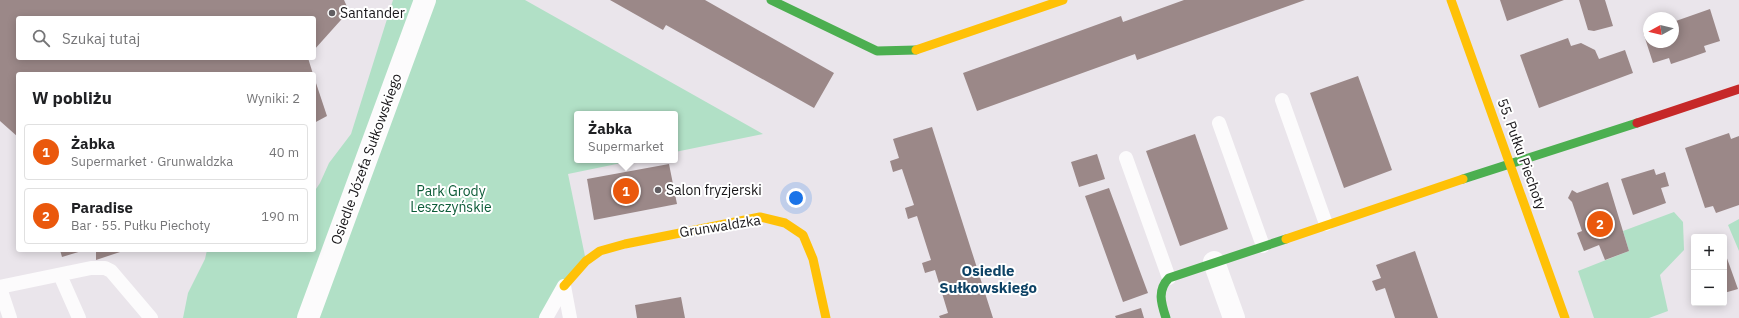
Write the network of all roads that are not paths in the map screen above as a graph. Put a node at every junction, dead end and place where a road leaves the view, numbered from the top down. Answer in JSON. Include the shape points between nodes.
{"nodes":[{"id":1,"x":425,"y":0,"type":"edge"},
{"id":2,"x":771,"y":0,"type":"edge"},
{"id":3,"x":1063,"y":0,"type":"edge"},
{"id":4,"x":1451,"y":0,"type":"edge"},
{"id":5,"x":1739,"y":89,"type":"edge"},
{"id":6,"x":1282,"y":100,"type":"dead end"},
{"id":7,"x":1219,"y":123,"type":"dead end"},
{"id":8,"x":1126,"y":158,"type":"dead end"},
{"id":9,"x":1512,"y":165,"type":"junction"},
{"id":10,"x":1326,"y":224,"type":"junction"},
{"id":11,"x":1263,"y":246,"type":"junction"},
{"id":12,"x":1214,"y":262,"type":"junction"},
{"id":13,"x":60,"y":275,"type":"junction"},
{"id":14,"x":1169,"y":278,"type":"junction"},
{"id":15,"x":564,"y":286,"type":"junction"},
{"id":16,"x":0,"y":288,"type":"edge"},
{"id":17,"x":10,"y":318,"type":"edge"},
{"id":18,"x":79,"y":318,"type":"edge"},
{"id":19,"x":151,"y":318,"type":"edge"},
{"id":20,"x":308,"y":318,"type":"edge"},
{"id":21,"x":546,"y":318,"type":"edge"},
{"id":22,"x":570,"y":318,"type":"edge"},
{"id":23,"x":826,"y":318,"type":"edge"},
{"id":24,"x":1166,"y":318,"type":"edge"},
{"id":25,"x":1234,"y":318,"type":"edge"},
{"id":26,"x":1565,"y":318,"type":"edge"}],
"edges":[{"from":1,"to":20,"type":"street","name":"Osiedle Józefa Sułkowskiego"},
{"from":2,"to":3,"type":"street","via":[[876,51],[918,50]]},
{"from":4,"to":9,"type":"street","name":"55. Pułku Piechoty"},
{"from":5,"to":9,"type":"street"},
{"from":6,"to":10,"type":"lane"},
{"from":7,"to":11,"type":"lane"},
{"from":8,"to":14,"type":"lane"},
{"from":9,"to":10,"type":"street"},
{"from":9,"to":26,"type":"street","name":"55. Pułku Piechoty"},
{"from":10,"to":11,"type":"street"},
{"from":11,"to":12,"type":"street"},
{"from":12,"to":14,"type":"street"},
{"from":12,"to":25,"type":"street"},
{"from":13,"to":16,"type":"lane"},
{"from":13,"to":18,"type":"lane"},
{"from":13,"to":19,"type":"lane","via":[[99,268],[111,271]]},
{"from":14,"to":24,"type":"street","via":[[1160,289]]},
{"from":15,"to":21,"type":"lane","name":"Grunwaldzka"},
{"from":15,"to":22,"type":"lane"},
{"from":15,"to":23,"type":"street","name":"Grunwaldzka","via":[[586,261],[600,251],[760,217],[785,223],[803,235],[813,259]]},
{"from":16,"to":17,"type":"lane"}]}
